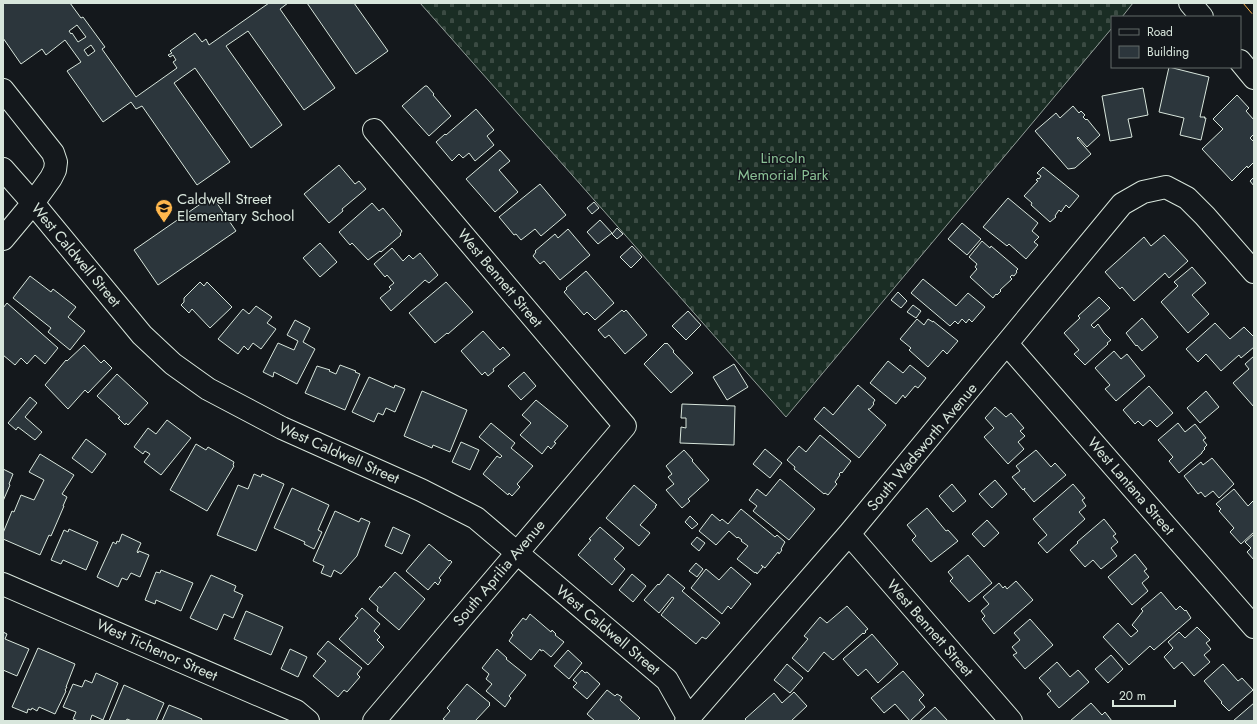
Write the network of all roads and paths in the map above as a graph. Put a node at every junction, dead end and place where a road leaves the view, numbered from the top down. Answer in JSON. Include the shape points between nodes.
{"nodes":[{"id":1,"x":1190,"y":3,"type":"edge"},
{"id":2,"x":1201,"y":16,"type":"edge"},
{"id":3,"x":1241,"y":62,"type":"edge"},
{"id":4,"x":1254,"y":78,"type":"edge"},
{"id":5,"x":3,"y":90,"type":"edge"},
{"id":6,"x":374,"y":130,"type":"dead end"},
{"id":7,"x":3,"y":169,"type":"edge"},
{"id":8,"x":33,"y":203,"type":"junction"},
{"id":9,"x":3,"y":238,"type":"edge"},
{"id":10,"x":1254,"y":272,"type":"edge"},
{"id":11,"x":1007,"y":344,"type":"junction"},
{"id":12,"x":625,"y":426,"type":"joint"},
{"id":13,"x":849,"y":534,"type":"junction"},
{"id":14,"x":516,"y":552,"type":"junction"},
{"id":15,"x":3,"y":584,"type":"edge"},
{"id":16,"x":1254,"y":627,"type":"edge"},
{"id":17,"x":688,"y":720,"type":"edge"},
{"id":18,"x":308,"y":721,"type":"edge"},
{"id":19,"x":374,"y":721,"type":"edge"},
{"id":20,"x":1011,"y":721,"type":"edge"}],
"edges":[{"from":1,"to":2,"type":"street"},
{"from":3,"to":4,"type":"street"},
{"from":5,"to":8,"type":"street","via":[[53,153],[56,162],[51,178]]},
{"from":6,"to":12,"type":"street","name":"West Bennett Street"},
{"from":7,"to":8,"type":"street","name":"West Caldwell Street"},
{"from":8,"to":9,"type":"street"},
{"from":8,"to":14,"type":"street","name":"West Caldwell Street","via":[[142,335],[173,364],[208,389],[282,428],[421,490],[476,518]]},
{"from":10,"to":11,"type":"street","name":"South Wadsworth Avenue","via":[[1186,198],[1166,188],[1144,192],[1122,204]]},
{"from":11,"to":13,"type":"street","name":"South Wadsworth Avenue"},
{"from":11,"to":16,"type":"street","name":"West Lantana Street"},
{"from":12,"to":14,"type":"street","name":"South Aprilia Avenue"},
{"from":13,"to":17,"type":"street","name":"South Wadsworth Avenue"},
{"from":13,"to":20,"type":"street","name":"West Bennett Street"},
{"from":14,"to":17,"type":"street","name":"West Caldwell Street","via":[[667,680]]},
{"from":14,"to":19,"type":"street","name":"South Aprilia Avenue"},
{"from":15,"to":18,"type":"street","name":"West Tichenor Street","via":[[296,711]]}]}
